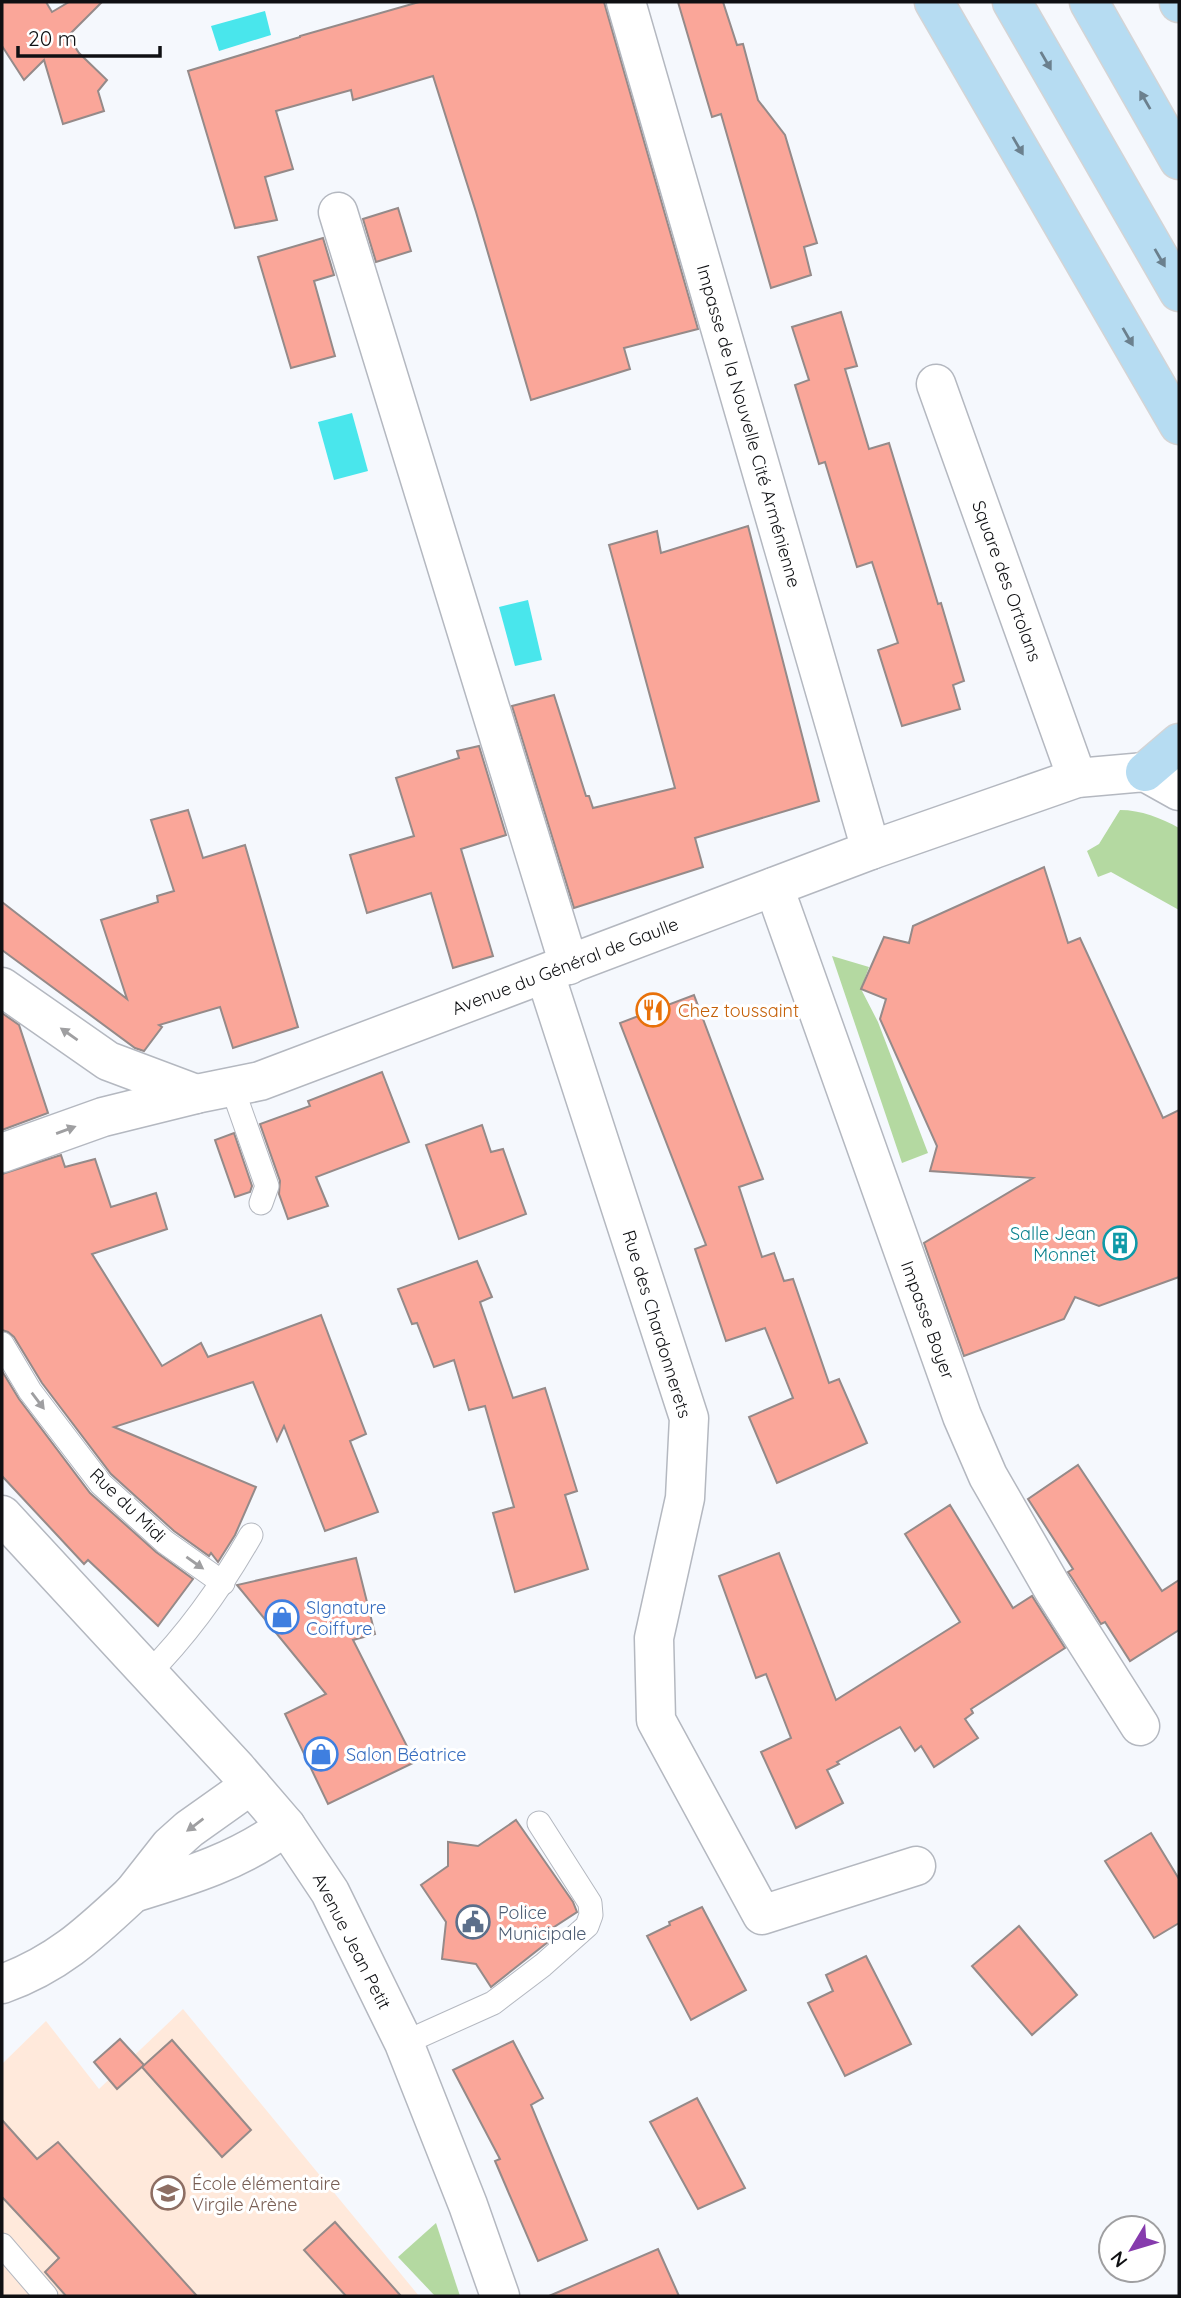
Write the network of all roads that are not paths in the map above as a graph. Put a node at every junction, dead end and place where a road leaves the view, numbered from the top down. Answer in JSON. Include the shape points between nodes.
{"nodes":[{"id":1,"x":626,"y":2,"type":"edge"},
{"id":2,"x":934,"y":2,"type":"edge"},
{"id":3,"x":1012,"y":2,"type":"edge"},
{"id":4,"x":1089,"y":2,"type":"edge"},
{"id":5,"x":1179,"y":159,"type":"edge"},
{"id":6,"x":338,"y":212,"type":"dead end"},
{"id":7,"x":1179,"y":292,"type":"edge"},
{"id":8,"x":936,"y":384,"type":"dead end"},
{"id":9,"x":1179,"y":425,"type":"edge"},
{"id":10,"x":1179,"y":743,"type":"edge"},
{"id":11,"x":1145,"y":772,"type":"junction"},
{"id":12,"x":1077,"y":778,"type":"junction"},
{"id":13,"x":1179,"y":791,"type":"edge"},
{"id":14,"x":871,"y":850,"type":"junction"},
{"id":15,"x":774,"y":887,"type":"junction"},
{"id":16,"x":557,"y":970,"type":"junction"},
{"id":17,"x":2,"y":987,"type":"edge"},
{"id":18,"x":108,"y":1061,"type":"junction"},
{"id":19,"x":214,"y":1090,"type":"junction"},
{"id":20,"x":103,"y":1116,"type":"junction"},
{"id":21,"x":2,"y":1153,"type":"edge"},
{"id":22,"x":261,"y":1203,"type":"dead end"},
{"id":23,"x":2,"y":1343,"type":"edge"},
{"id":24,"x":2,"y":1515,"type":"edge"},
{"id":25,"x":251,"y":1535,"type":"dead end"},
{"id":26,"x":223,"y":1583,"type":"junction"},
{"id":27,"x":148,"y":1674,"type":"junction"},
{"id":28,"x":1140,"y":1726,"type":"dead end"},
{"id":29,"x":250,"y":1785,"type":"junction"},
{"id":30,"x":539,"y":1823,"type":"dead end"},
{"id":31,"x":286,"y":1826,"type":"junction"},
{"id":32,"x":916,"y":1866,"type":"dead end"},
{"id":33,"x":133,"y":1894,"type":"junction"},
{"id":34,"x":2,"y":1984,"type":"edge"},
{"id":35,"x":404,"y":2043,"type":"junction"},
{"id":36,"x":2,"y":2245,"type":"edge"},
{"id":37,"x":46,"y":2296,"type":"edge"},
{"id":38,"x":500,"y":2296,"type":"edge"}],
"edges":[{"from":1,"to":14,"type":"street","name":"Impasse de la Nouvelle Cité Arménienne"},
{"from":2,"to":9,"type":"highway","one_way":true},
{"from":3,"to":7,"type":"highway","one_way":true},
{"from":5,"to":4,"type":"highway","one_way":true},
{"from":6,"to":16,"type":"street"},
{"from":8,"to":12,"type":"street","name":"Square des Ortolans"},
{"from":10,"to":11,"type":"highway"},
{"from":11,"to":12,"type":"street","name":"Avenue du Général de Gaulle"},
{"from":11,"to":13,"type":"street"},
{"from":12,"to":14,"type":"street","name":"Avenue du Général de Gaulle"},
{"from":14,"to":15,"type":"street","name":"Avenue du Général de Gaulle"},
{"from":15,"to":16,"type":"street","name":"Avenue du Général de Gaulle"},
{"from":15,"to":28,"type":"street","name":"Impasse Boyer","via":[[962,1416],[988,1476]]},
{"from":16,"to":19,"type":"street","name":"Avenue du Général de Gaulle","via":[[260,1081]]},
{"from":16,"to":32,"type":"street","name":"Rue des Chardonnerets","via":[[689,1419],[685,1498],[654,1638],[656,1720],[761,1915]]},
{"from":18,"to":17,"type":"street","one_way":true},
{"from":18,"to":19,"type":"street"},
{"from":18,"to":20,"type":"street","via":[[116,1090]]},
{"from":19,"to":20,"type":"street","name":"Avenue du Général de Gaulle"},
{"from":19,"to":22,"type":"lane","via":[[267,1186]]},
{"from":21,"to":20,"type":"street","name":"Avenue du Général de Gaulle","one_way":true},
{"from":23,"to":26,"type":"lane","name":"Rue du Midi","one_way":true,"via":[[30,1391],[101,1484],[165,1542]]},
{"from":24,"to":27,"type":"street","name":"Avenue Jean Petit"},
{"from":25,"to":26,"type":"lane"},
{"from":26,"to":27,"type":"lane"},
{"from":27,"to":29,"type":"street","name":"Avenue Jean Petit"},
{"from":29,"to":31,"type":"street","name":"Avenue Jean Petit"},
{"from":29,"to":33,"type":"street","one_way":true,"via":[[170,1846]]},
{"from":30,"to":35,"type":"lane","via":[[590,1903],[586,1926],[493,2003]]},
{"from":31,"to":33,"type":"street","via":[[262,1844],[206,1871]]},
{"from":31,"to":35,"type":"street","name":"Avenue Jean Petit","via":[[330,1892]]},
{"from":33,"to":34,"type":"street","via":[[63,1954]]},
{"from":35,"to":38,"type":"street","name":"Avenue Jean Petit"},
{"from":36,"to":37,"type":"lane"}]}
